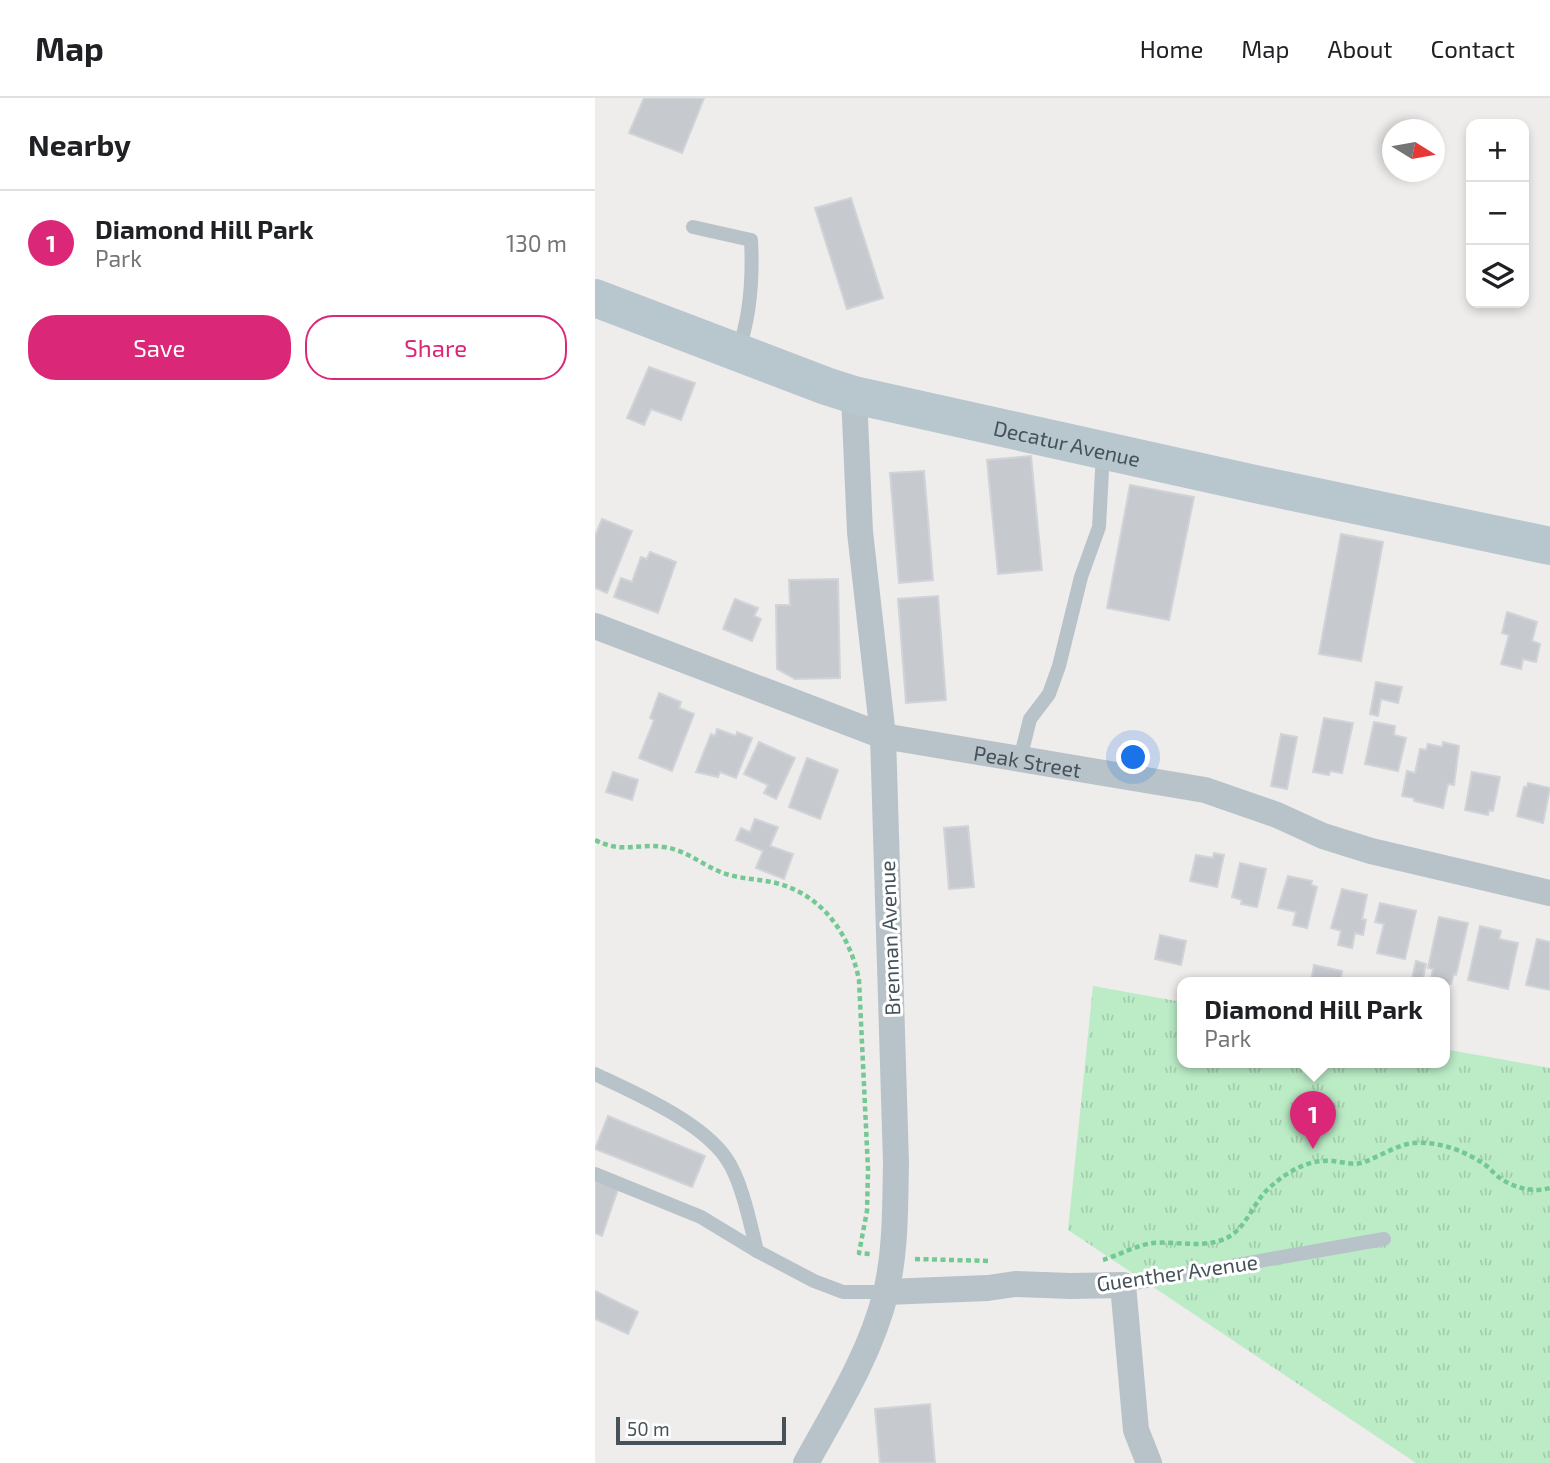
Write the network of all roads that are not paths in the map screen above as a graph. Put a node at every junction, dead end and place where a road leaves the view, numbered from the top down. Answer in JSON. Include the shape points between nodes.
{"nodes":[{"id":1,"x":694,"y":227,"type":"dead end"},
{"id":2,"x":595,"y":298,"type":"edge"},
{"id":3,"x":737,"y":353,"type":"junction"},
{"id":4,"x":854,"y":395,"type":"junction"},
{"id":5,"x":1103,"y":451,"type":"junction"},
{"id":6,"x":1550,"y":546,"type":"edge"},
{"id":7,"x":595,"y":626,"type":"edge"},
{"id":8,"x":883,"y":736,"type":"junction"},
{"id":9,"x":1020,"y":759,"type":"junction"},
{"id":10,"x":1550,"y":893,"type":"edge"},
{"id":11,"x":595,"y":1073,"type":"edge"},
{"id":12,"x":595,"y":1174,"type":"edge"},
{"id":13,"x":1384,"y":1239,"type":"dead end"},
{"id":14,"x":757,"y":1251,"type":"junction"},
{"id":15,"x":1123,"y":1284,"type":"junction"},
{"id":16,"x":886,"y":1292,"type":"junction"},
{"id":17,"x":806,"y":1463,"type":"edge"},
{"id":18,"x":1149,"y":1463,"type":"edge"}],
"edges":[{"from":1,"to":3,"type":"lane","via":[[751,240],[746,330]]},
{"from":2,"to":3,"type":"main road","name":"Decatur Avenue"},
{"from":3,"to":4,"type":"main road","name":"Decatur Avenue"},
{"from":4,"to":5,"type":"main road","name":"Decatur Avenue"},
{"from":4,"to":8,"type":"street","name":"Brennan Avenue","via":[[860,533]]},
{"from":5,"to":6,"type":"main road","name":"Decatur Avenue"},
{"from":5,"to":9,"type":"lane","via":[[1099,527],[1081,576],[1056,675],[1049,694],[1030,719]]},
{"from":7,"to":8,"type":"street","name":"Peak Street"},
{"from":8,"to":9,"type":"street","name":"Peak Street"},
{"from":8,"to":16,"type":"street","name":"Brennan Avenue","via":[[896,1163],[895,1232]]},
{"from":9,"to":10,"type":"street","name":"Peak Street","via":[[1205,790],[1371,851]]},
{"from":11,"to":14,"type":"lane","via":[[703,1134],[726,1159],[744,1200]]},
{"from":12,"to":14,"type":"lane","via":[[701,1217]]},
{"from":13,"to":15,"type":"lane","name":"Guenther Avenue"},
{"from":14,"to":16,"type":"lane","via":[[843,1292]]},
{"from":15,"to":16,"type":"street","name":"Guenther Avenue","via":[[1042,1283]]},
{"from":15,"to":18,"type":"street","via":[[1136,1430]]},
{"from":16,"to":17,"type":"street","name":"Brennan Avenue","via":[[867,1348]]}]}
